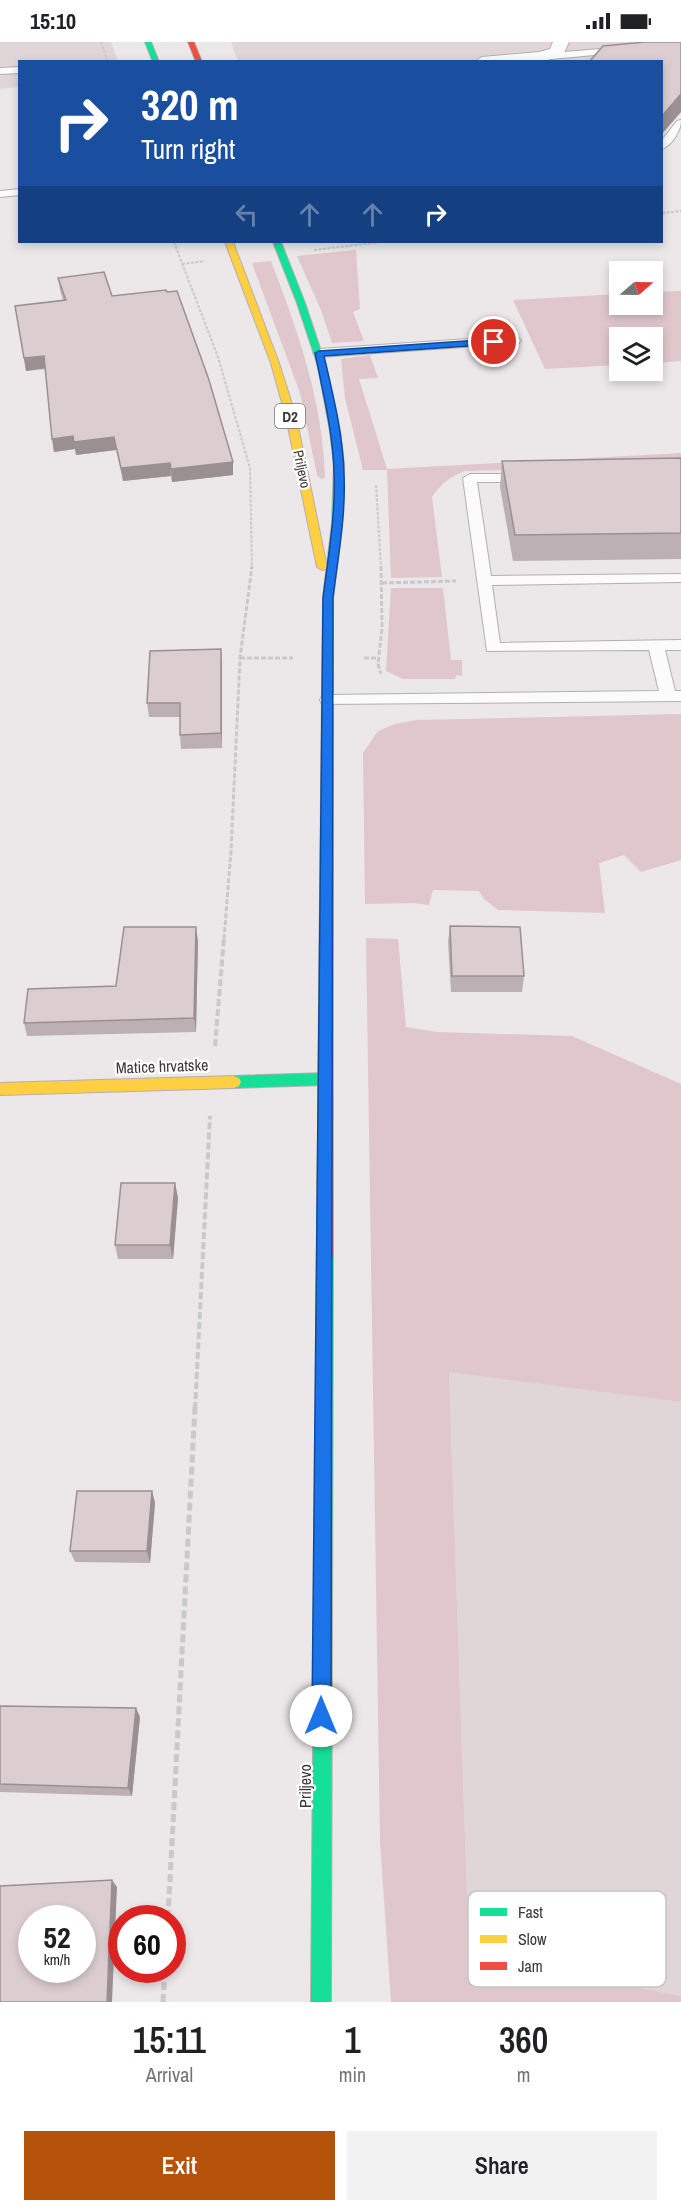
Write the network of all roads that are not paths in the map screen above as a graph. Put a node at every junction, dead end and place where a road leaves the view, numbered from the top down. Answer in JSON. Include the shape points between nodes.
{"nodes":[{"id":1,"x":148,"y":42,"type":"edge"},
{"id":2,"x":190,"y":42,"type":"edge"},
{"id":3,"x":561,"y":42,"type":"edge"},
{"id":4,"x":634,"y":49,"type":"edge"},
{"id":5,"x":540,"y":57,"type":"junction"},
{"id":6,"x":155,"y":60,"type":"edge"},
{"id":7,"x":198,"y":60,"type":"edge"},
{"id":8,"x":505,"y":60,"type":"edge"},
{"id":9,"x":18,"y":70,"type":"edge"},
{"id":10,"x":0,"y":71,"type":"edge"},
{"id":11,"x":681,"y":123,"type":"edge"},
{"id":12,"x":663,"y":145,"type":"edge"},
{"id":13,"x":18,"y":192,"type":"edge"},
{"id":14,"x":0,"y":194,"type":"edge"},
{"id":15,"x":229,"y":243,"type":"edge"},
{"id":16,"x":277,"y":243,"type":"edge"},
{"id":17,"x":515,"y":340,"type":"dead end"},
{"id":18,"x":319,"y":353,"type":"junction"},
{"id":19,"x":540,"y":478,"type":"edge"},
{"id":20,"x":681,"y":578,"type":"edge"},
{"id":21,"x":484,"y":581,"type":"junction"},
{"id":22,"x":328,"y":598,"type":"junction"},
{"id":23,"x":681,"y":645,"type":"edge"},
{"id":24,"x":656,"y":646,"type":"junction"},
{"id":25,"x":675,"y":696,"type":"edge"},
{"id":26,"x":328,"y":700,"type":"junction"},
{"id":27,"x":326,"y":1079,"type":"junction"},
{"id":28,"x":0,"y":1089,"type":"edge"},
{"id":29,"x":321,"y":2002,"type":"edge"}],
"edges":[{"from":1,"to":6,"type":"main road"},
{"from":2,"to":7,"type":"main road"},
{"from":3,"to":5,"type":"street","via":[[557,52]]},
{"from":4,"to":5,"type":"lane"},
{"from":5,"to":8,"type":"street"},
{"from":9,"to":10,"type":"lane"},
{"from":11,"to":12,"type":"lane"},
{"from":13,"to":14,"type":"lane"},
{"from":15,"to":22,"type":"main road","name":"Priljevo","number":"D2","via":[[291,417]]},
{"from":16,"to":18,"type":"main road","name":"Priljevo","number":"D2"},
{"from":17,"to":18,"type":"lane"},
{"from":18,"to":22,"type":"main road","name":"Priljevo","number":"D2","via":[[332,407],[339,472]]},
{"from":19,"to":21,"type":"lane","via":[[470,478]]},
{"from":20,"to":21,"type":"lane"},
{"from":21,"to":24,"type":"lane","via":[[493,648]]},
{"from":22,"to":26,"type":"main road","name":"Priljevo","number":"D2"},
{"from":23,"to":24,"type":"lane"},
{"from":24,"to":25,"type":"lane"},
{"from":25,"to":26,"type":"lane"},
{"from":26,"to":27,"type":"main road","name":"Priljevo","number":"D2"},
{"from":27,"to":28,"type":"main road","name":"Matice hrvatske"},
{"from":27,"to":29,"type":"main road","name":"Priljevo","number":"D2"}]}
